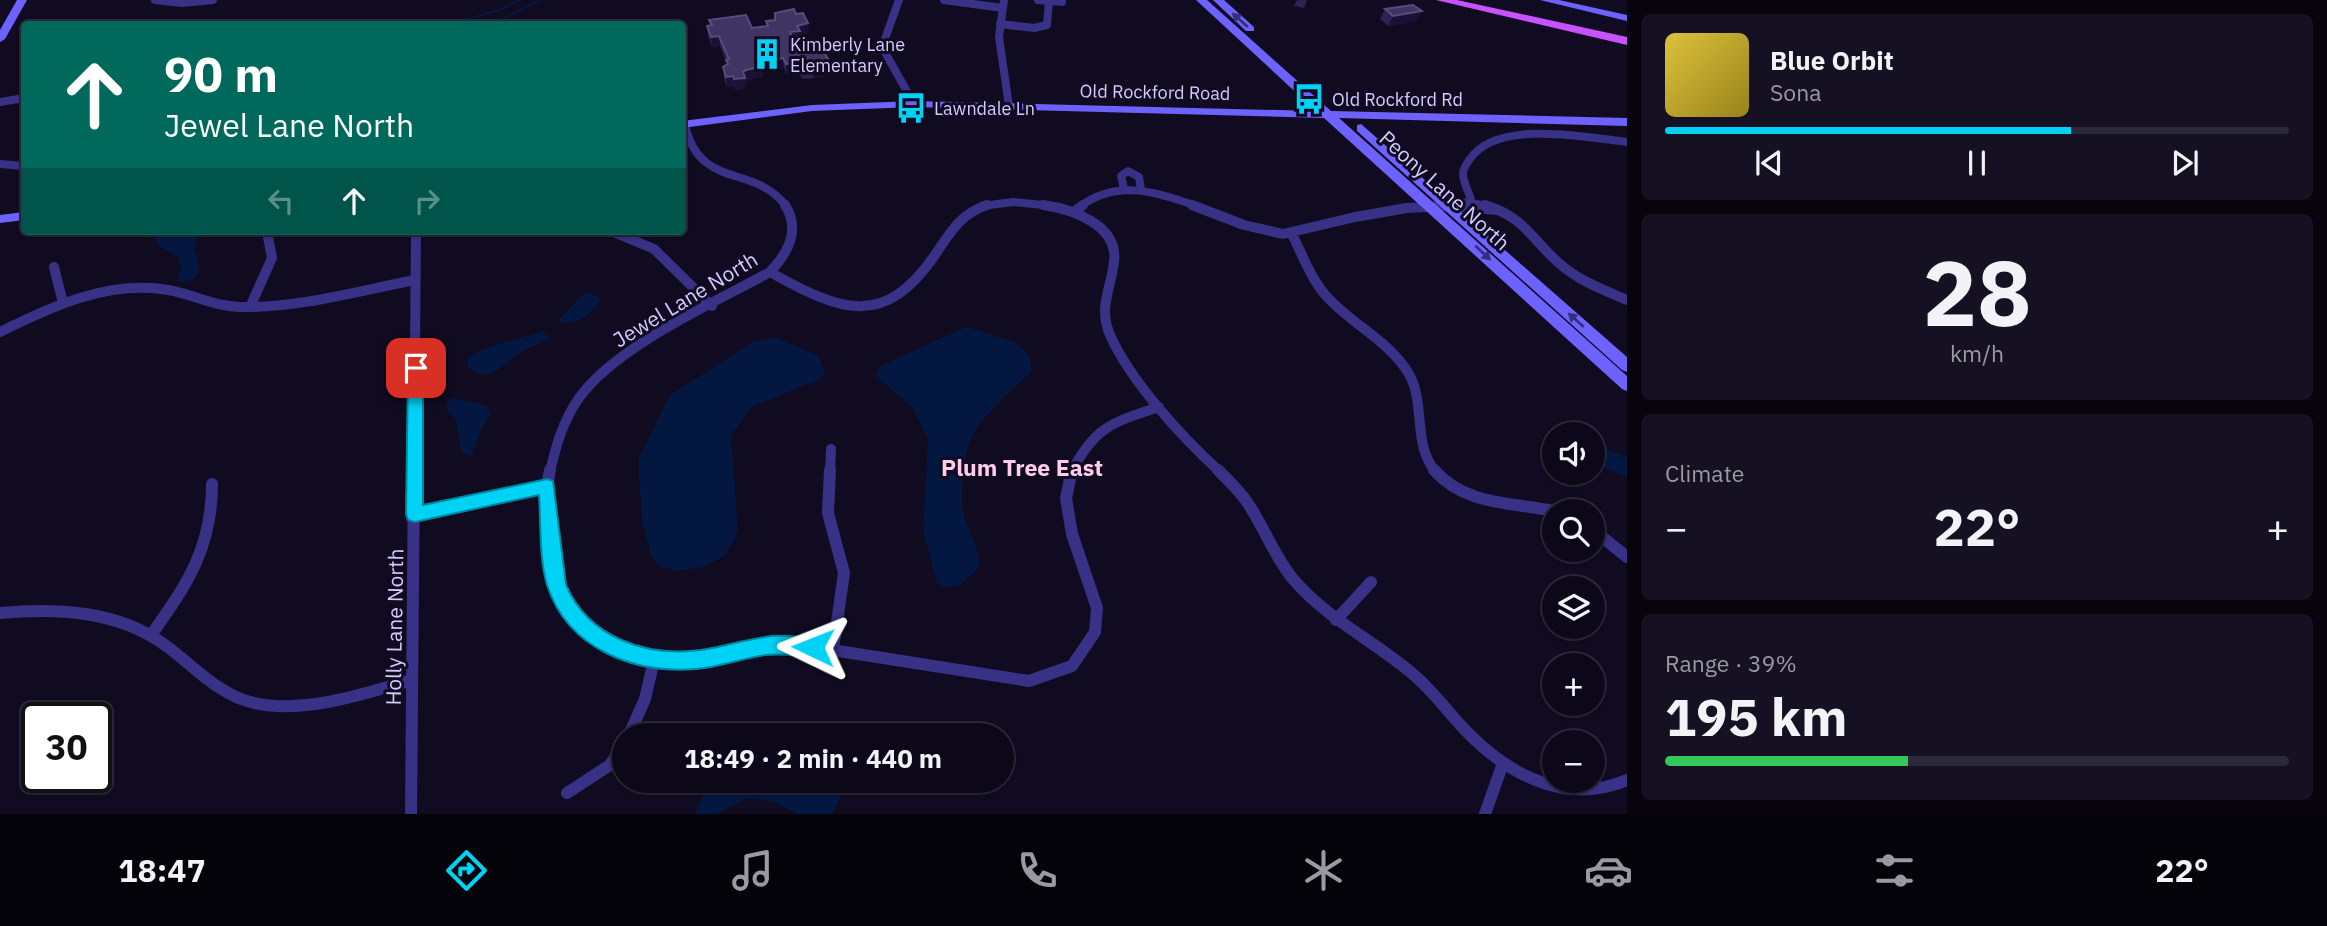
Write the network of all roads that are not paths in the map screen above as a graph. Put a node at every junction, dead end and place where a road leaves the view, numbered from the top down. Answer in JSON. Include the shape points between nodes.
{"nodes":[{"id":1,"x":23,"y":0,"type":"edge"},
{"id":2,"x":155,"y":0,"type":"edge"},
{"id":3,"x":213,"y":0,"type":"edge"},
{"id":4,"x":899,"y":0,"type":"edge"},
{"id":5,"x":944,"y":0,"type":"edge"},
{"id":6,"x":1038,"y":0,"type":"edge"},
{"id":7,"x":1201,"y":0,"type":"edge"},
{"id":8,"x":1218,"y":0,"type":"edge"},
{"id":9,"x":1442,"y":0,"type":"edge"},
{"id":10,"x":1491,"y":0,"type":"edge"},
{"id":11,"x":1545,"y":0,"type":"edge"},
{"id":12,"x":1049,"y":1,"type":"edge"},
{"id":13,"x":1062,"y":2,"type":"dead end"},
{"id":14,"x":1004,"y":4,"type":"edge"},
{"id":15,"x":1627,"y":18,"type":"edge"},
{"id":16,"x":1000,"y":24,"type":"junction"},
{"id":17,"x":1627,"y":30,"type":"edge"},
{"id":18,"x":0,"y":39,"type":"edge"},
{"id":19,"x":1627,"y":41,"type":"edge"},
{"id":20,"x":21,"y":99,"type":"edge"},
{"id":21,"x":0,"y":102,"type":"edge"},
{"id":22,"x":914,"y":104,"type":"junction"},
{"id":23,"x":1009,"y":106,"type":"junction"},
{"id":24,"x":1329,"y":114,"type":"junction"},
{"id":25,"x":1345,"y":114,"type":"junction"},
{"id":26,"x":1627,"y":122,"type":"edge"},
{"id":27,"x":686,"y":125,"type":"edge"},
{"id":28,"x":686,"y":131,"type":"edge"},
{"id":29,"x":1627,"y":142,"type":"edge"},
{"id":30,"x":0,"y":164,"type":"edge"},
{"id":31,"x":21,"y":166,"type":"edge"},
{"id":32,"x":1124,"y":189,"type":"junction"},
{"id":33,"x":1141,"y":190,"type":"junction"},
{"id":34,"x":1471,"y":200,"type":"junction"},
{"id":35,"x":1450,"y":206,"type":"junction"},
{"id":36,"x":1433,"y":207,"type":"junction"},
{"id":37,"x":1497,"y":210,"type":"junction"},
{"id":38,"x":1074,"y":212,"type":"junction"},
{"id":39,"x":21,"y":216,"type":"edge"},
{"id":40,"x":0,"y":219,"type":"edge"},
{"id":41,"x":1292,"y":234,"type":"junction"},
{"id":42,"x":416,"y":235,"type":"edge"},
{"id":43,"x":620,"y":235,"type":"edge"},
{"id":44,"x":268,"y":237,"type":"dead end"},
{"id":45,"x":54,"y":267,"type":"dead end"},
{"id":46,"x":770,"y":272,"type":"junction"},
{"id":47,"x":415,"y":280,"type":"junction"},
{"id":48,"x":1627,"y":300,"type":"edge"},
{"id":49,"x":63,"y":303,"type":"junction"},
{"id":50,"x":712,"y":306,"type":"junction"},
{"id":51,"x":250,"y":307,"type":"junction"},
{"id":52,"x":0,"y":332,"type":"edge"},
{"id":53,"x":1627,"y":366,"type":"edge"},
{"id":54,"x":1627,"y":385,"type":"edge"},
{"id":55,"x":1159,"y":407,"type":"junction"},
{"id":56,"x":831,"y":449,"type":"dead end"},
{"id":57,"x":212,"y":484,"type":"dead end"},
{"id":58,"x":547,"y":486,"type":"junction"},
{"id":59,"x":1542,"y":508,"type":"edge"},
{"id":60,"x":415,"y":514,"type":"junction"},
{"id":61,"x":1605,"y":539,"type":"edge"},
{"id":62,"x":1627,"y":557,"type":"edge"},
{"id":63,"x":1371,"y":582,"type":"dead end"},
{"id":64,"x":0,"y":613,"type":"edge"},
{"id":65,"x":1336,"y":620,"type":"junction"},
{"id":66,"x":151,"y":635,"type":"junction"},
{"id":67,"x":833,"y":650,"type":"junction"},
{"id":68,"x":654,"y":660,"type":"junction"},
{"id":69,"x":412,"y":680,"type":"junction"},
{"id":70,"x":634,"y":723,"type":"edge"},
{"id":71,"x":612,"y":762,"type":"edge"},
{"id":72,"x":1503,"y":763,"type":"junction"},
{"id":73,"x":1627,"y":780,"type":"edge"},
{"id":74,"x":567,"y":793,"type":"dead end"},
{"id":75,"x":411,"y":814,"type":"edge"},
{"id":76,"x":1485,"y":814,"type":"edge"}],
"edges":[{"from":1,"to":18,"type":"main road"},
{"from":2,"to":3,"type":"street"},
{"from":4,"to":22,"type":"street","via":[[882,47]]},
{"from":5,"to":14,"type":"street"},
{"from":6,"to":12,"type":"street"},
{"from":7,"to":24,"type":"main road","name":"Peony Lane North"},
{"from":25,"to":8,"type":"main road","name":"Peony Lane North","one_way":true},
{"from":9,"to":19,"type":"main road"},
{"from":10,"to":17,"type":"main road"},
{"from":11,"to":15,"type":"main road"},
{"from":12,"to":13,"type":"street"},
{"from":12,"to":16,"type":"street","via":[[1047,25],[1041,28]]},
{"from":14,"to":16,"type":"street"},
{"from":16,"to":23,"type":"street"},
{"from":20,"to":21,"type":"street"},
{"from":22,"to":23,"type":"main road","name":"Old Rockford Road"},
{"from":22,"to":27,"type":"main road","name":"Old Rockford Road","via":[[812,108]]},
{"from":23,"to":24,"type":"main road","name":"Old Rockford Road"},
{"from":24,"to":25,"type":"main road","name":"Old Rockford Road"},
{"from":24,"to":36,"type":"main road","name":"Peony Lane North"},
{"from":25,"to":26,"type":"main road","name":"Old Rockford Road"},
{"from":25,"to":35,"type":"main road","name":"Peony Lane North"},
{"from":28,"to":46,"type":"street","name":"Jewel Lane North","via":[[699,159],[761,185],[788,209],[791,244]]},
{"from":29,"to":34,"type":"street","via":[[1552,135],[1486,141],[1472,150],[1463,172]]},
{"from":30,"to":31,"type":"street"},
{"from":32,"to":33,"type":"street"},
{"from":32,"to":33,"type":"street","via":[[1121,176],[1129,171],[1139,177]]},
{"from":32,"to":38,"type":"street","via":[[1095,194]]},
{"from":33,"to":41,"type":"street","via":[[1255,229]]},
{"from":34,"to":35,"type":"street","via":[[1453,201]]},
{"from":34,"to":37,"type":"street"},
{"from":35,"to":36,"type":"street"},
{"from":35,"to":37,"type":"street"},
{"from":53,"to":35,"type":"main road","name":"Peony Lane North","one_way":true},
{"from":36,"to":41,"type":"street","via":[[1367,214]]},
{"from":36,"to":54,"type":"main road","name":"Peony Lane North","one_way":true},
{"from":37,"to":48,"type":"street","via":[[1524,225],[1579,278]]},
{"from":38,"to":46,"type":"street","via":[[1010,202],[972,210],[956,224],[907,290],[869,306],[825,302]]},
{"from":38,"to":55,"type":"street","via":[[1104,231],[1114,248],[1115,266],[1104,314],[1125,361]]},
{"from":39,"to":40,"type":"main road"},
{"from":41,"to":59,"type":"street","via":[[1328,298],[1392,353],[1410,375],[1419,400],[1424,456],[1432,469],[1477,500]]},
{"from":42,"to":47,"type":"street","name":"Holly Lane North"},
{"from":43,"to":50,"type":"street","via":[[653,249]]},
{"from":44,"to":51,"type":"street","via":[[272,258]]},
{"from":45,"to":49,"type":"street"},
{"from":46,"to":50,"type":"street","name":"Jewel Lane North"},
{"from":47,"to":51,"type":"street"},
{"from":47,"to":60,"type":"street","name":"Holly Lane North"},
{"from":49,"to":51,"type":"street","via":[[147,288],[218,305]]},
{"from":49,"to":52,"type":"street"},
{"from":50,"to":58,"type":"street","name":"Jewel Lane North","via":[[631,350],[595,380],[557,438]]},
{"from":55,"to":65,"type":"street","via":[[1244,498],[1279,561]]},
{"from":55,"to":67,"type":"street","name":"Jewel Lane North","via":[[1099,431],[1084,446],[1072,472],[1066,498],[1072,534],[1097,608],[1095,632],[1072,666],[1029,681]]},
{"from":56,"to":67,"type":"street","via":[[828,513],[844,573]]},
{"from":57,"to":66,"type":"street","via":[[211,528],[201,559]]},
{"from":58,"to":60,"type":"street"},
{"from":58,"to":68,"type":"street","name":"Jewel Lane North","via":[[552,565],[565,604],[594,637],[615,649]]},
{"from":60,"to":69,"type":"street","name":"Holly Lane North"},
{"from":61,"to":62,"type":"street"},
{"from":63,"to":65,"type":"street"},
{"from":64,"to":66,"type":"street","via":[[78,614],[123,623]]},
{"from":65,"to":72,"type":"street","via":[[1413,675],[1474,740]]},
{"from":66,"to":69,"type":"street","via":[[224,693],[255,703],[293,704],[341,697]]},
{"from":67,"to":68,"type":"street","name":"Jewel Lane North","via":[[768,645],[699,659]]},
{"from":68,"to":70,"type":"street"},
{"from":69,"to":75,"type":"street","name":"Holly Lane North"},
{"from":71,"to":74,"type":"street"},
{"from":72,"to":73,"type":"street","via":[[1571,791],[1595,791]]},
{"from":72,"to":76,"type":"street"}]}
